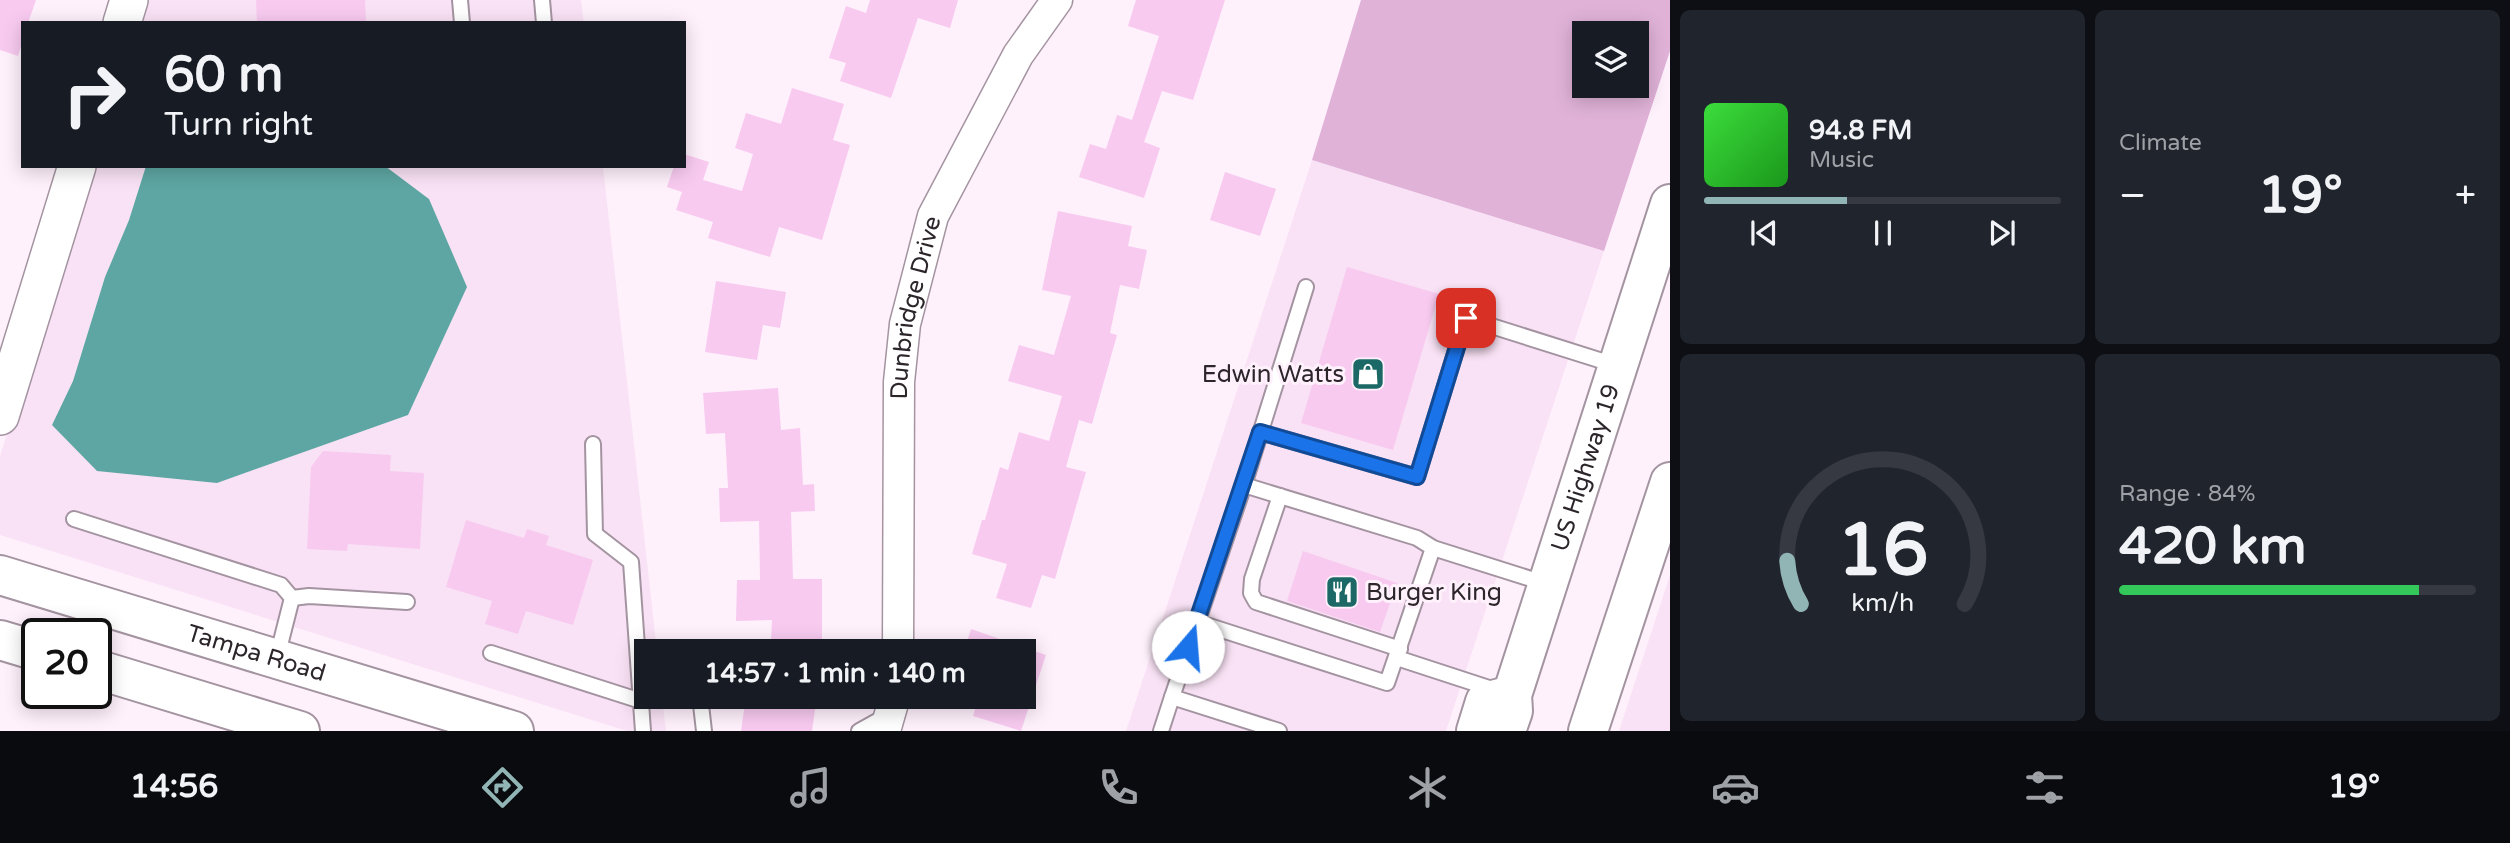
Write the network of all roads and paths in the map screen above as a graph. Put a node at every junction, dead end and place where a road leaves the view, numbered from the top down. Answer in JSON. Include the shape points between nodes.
{"nodes":[{"id":1,"x":129,"y":0,"type":"edge"},
{"id":2,"x":460,"y":0,"type":"edge"},
{"id":3,"x":542,"y":0,"type":"edge"},
{"id":4,"x":1057,"y":0,"type":"edge"},
{"id":5,"x":123,"y":21,"type":"edge"},
{"id":6,"x":462,"y":21,"type":"edge"},
{"id":7,"x":544,"y":21,"type":"edge"},
{"id":8,"x":76,"y":168,"type":"edge"},
{"id":9,"x":1670,"y":204,"type":"edge"},
{"id":10,"x":1306,"y":287,"type":"dead end"},
{"id":11,"x":1617,"y":365,"type":"junction"},
{"id":12,"x":0,"y":416,"type":"edge"},
{"id":13,"x":1260,"y":432,"type":"junction"},
{"id":14,"x":593,"y":444,"type":"dead end"},
{"id":15,"x":1670,"y":482,"type":"edge"},
{"id":16,"x":1244,"y":485,"type":"junction"},
{"id":17,"x":1280,"y":496,"type":"junction"},
{"id":18,"x":74,"y":519,"type":"dead end"},
{"id":19,"x":1433,"y":548,"type":"junction"},
{"id":20,"x":0,"y":575,"type":"edge"},
{"id":21,"x":1548,"y":584,"type":"junction"},
{"id":22,"x":292,"y":598,"type":"junction"},
{"id":23,"x":407,"y":602,"type":"dead end"},
{"id":24,"x":1197,"y":622,"type":"junction"},
{"id":25,"x":637,"y":639,"type":"edge"},
{"id":26,"x":898,"y":639,"type":"edge"},
{"id":27,"x":0,"y":640,"type":"edge"},
{"id":28,"x":21,"y":646,"type":"edge"},
{"id":29,"x":492,"y":653,"type":"dead end"},
{"id":30,"x":1398,"y":653,"type":"junction"},
{"id":31,"x":277,"y":659,"type":"junction"},
{"id":32,"x":112,"y":674,"type":"edge"},
{"id":33,"x":1172,"y":697,"type":"junction"},
{"id":34,"x":634,"y":699,"type":"edge"},
{"id":35,"x":642,"y":709,"type":"edge"},
{"id":36,"x":701,"y":709,"type":"edge"},
{"id":37,"x":1509,"y":713,"type":"edge"},
{"id":38,"x":890,"y":714,"type":"edge"},
{"id":39,"x":1594,"y":729,"type":"edge"},
{"id":40,"x":1270,"y":730,"type":"edge"},
{"id":41,"x":300,"y":731,"type":"edge"},
{"id":42,"x":514,"y":731,"type":"edge"},
{"id":43,"x":643,"y":731,"type":"edge"},
{"id":44,"x":704,"y":731,"type":"edge"},
{"id":45,"x":859,"y":731,"type":"edge"},
{"id":46,"x":1161,"y":731,"type":"edge"},
{"id":47,"x":1476,"y":731,"type":"edge"}],
"edges":[{"from":1,"to":5,"type":"street"},
{"from":2,"to":6,"type":"lane"},
{"from":3,"to":7,"type":"lane"},
{"from":4,"to":26,"type":"street","name":"Dunbridge Drive","via":[[1018,55],[933,216],[905,324],[899,382]]},
{"from":8,"to":12,"type":"street"},
{"from":9,"to":11,"type":"main road","name":"US Highway 19"},
{"from":10,"to":13,"type":"lane"},
{"from":11,"to":13,"type":"lane","via":[[1466,318],[1417,477]]},
{"from":11,"to":21,"type":"main road","name":"US Highway 19"},
{"from":13,"to":16,"type":"lane"},
{"from":14,"to":25,"type":"lane","via":[[595,534],[631,562]]},
{"from":15,"to":39,"type":"main road"},
{"from":16,"to":17,"type":"lane"},
{"from":16,"to":24,"type":"lane"},
{"from":17,"to":19,"type":"lane","via":[[1417,538]]},
{"from":17,"to":30,"type":"lane","via":[[1252,579],[1256,602]]},
{"from":18,"to":22,"type":"lane","via":[[281,586]]},
{"from":19,"to":21,"type":"lane"},
{"from":19,"to":30,"type":"lane"},
{"from":20,"to":31,"type":"main road","name":"Tampa Road"},
{"from":21,"to":37,"type":"main road","name":"US Highway 19"},
{"from":22,"to":23,"type":"lane"},
{"from":22,"to":31,"type":"lane"},
{"from":24,"to":30,"type":"lane","via":[[1387,683]]},
{"from":24,"to":33,"type":"lane"},
{"from":27,"to":28,"type":"main road"},
{"from":29,"to":34,"type":"lane"},
{"from":30,"to":37,"type":"lane"},
{"from":31,"to":42,"type":"main road","name":"Tampa Road"},
{"from":32,"to":41,"type":"main road"},
{"from":33,"to":40,"type":"lane"},
{"from":33,"to":46,"type":"lane"},
{"from":35,"to":43,"type":"lane"},
{"from":36,"to":44,"type":"lane"},
{"from":37,"to":47,"type":"main road","via":[[1485,702]]},
{"from":38,"to":45,"type":"lane"}]}
